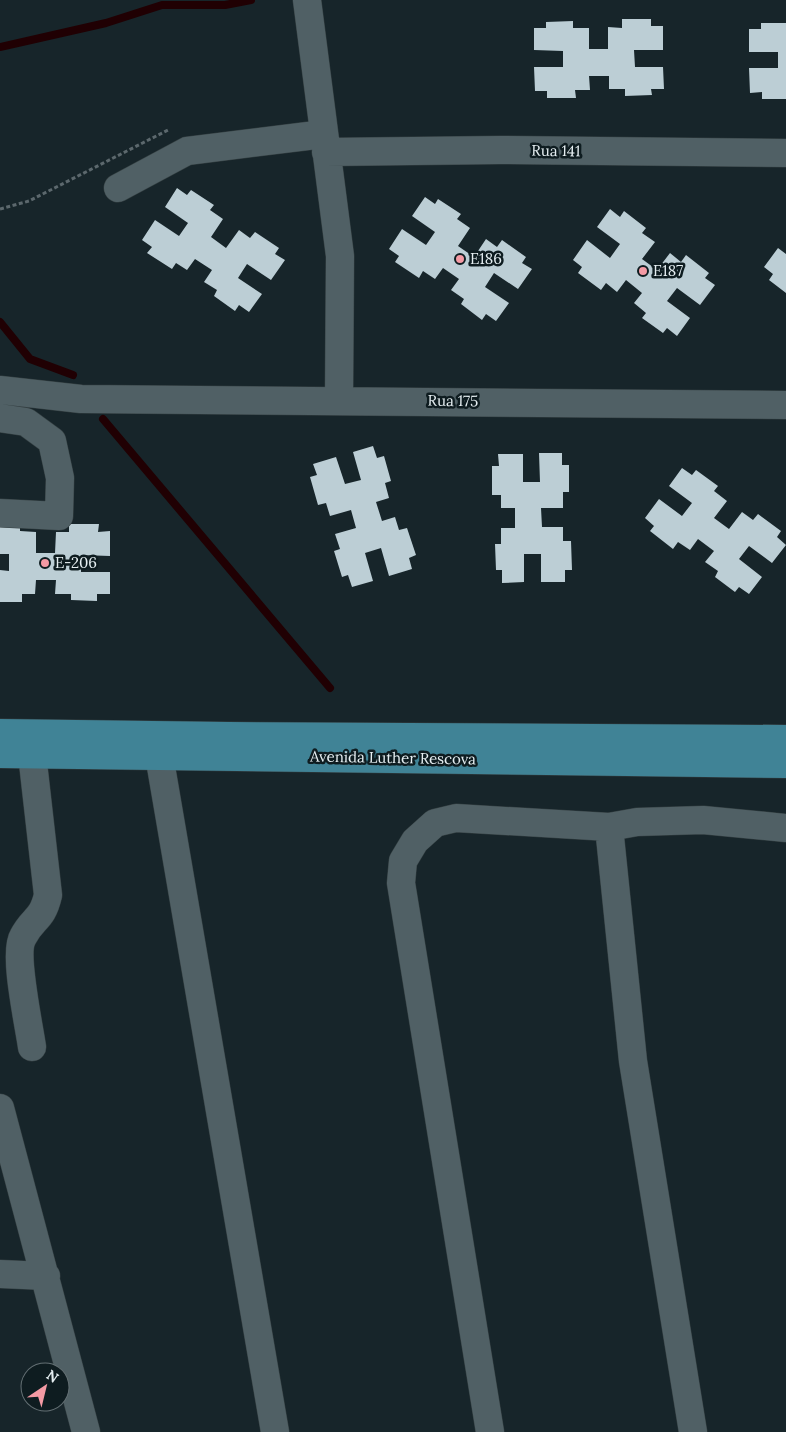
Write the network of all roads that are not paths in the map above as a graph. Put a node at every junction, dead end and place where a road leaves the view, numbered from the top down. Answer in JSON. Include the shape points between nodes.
{"nodes":[{"id":1,"x":307,"y":3,"type":"edge"},
{"id":2,"x":325,"y":143,"type":"junction"},
{"id":3,"x":786,"y":154,"type":"edge"},
{"id":4,"x":118,"y":188,"type":"dead end"},
{"id":5,"x":0,"y":390,"type":"edge"},
{"id":6,"x":339,"y":400,"type":"junction"},
{"id":7,"x":786,"y":405,"type":"edge"},
{"id":8,"x":0,"y":418,"type":"edge"},
{"id":9,"x":0,"y":514,"type":"edge"},
{"id":10,"x":0,"y":733,"type":"edge"},
{"id":11,"x":786,"y":739,"type":"edge"},
{"id":12,"x":0,"y":754,"type":"edge"},
{"id":13,"x":32,"y":754,"type":"junction"},
{"id":14,"x":159,"y":755,"type":"junction"},
{"id":15,"x":786,"y":764,"type":"edge"},
{"id":16,"x":609,"y":827,"type":"junction"},
{"id":17,"x":786,"y":828,"type":"edge"},
{"id":18,"x":32,"y":1047,"type":"dead end"},
{"id":19,"x":0,"y":1108,"type":"edge"},
{"id":20,"x":0,"y":1274,"type":"edge"},
{"id":21,"x":46,"y":1276,"type":"junction"},
{"id":22,"x":86,"y":1432,"type":"edge"},
{"id":23,"x":275,"y":1432,"type":"edge"},
{"id":24,"x":490,"y":1432,"type":"edge"},
{"id":25,"x":693,"y":1432,"type":"edge"}],
"edges":[{"from":1,"to":2,"type":"street"},
{"from":2,"to":3,"type":"street","name":"Rua 141","via":[[500,150]]},
{"from":2,"to":4,"type":"street","name":"Rua 141","via":[[187,151]]},
{"from":2,"to":6,"type":"street","via":[[340,256]]},
{"from":5,"to":6,"type":"street","name":"Rua 175","via":[[81,399]]},
{"from":6,"to":7,"type":"street","name":"Rua 175"},
{"from":8,"to":9,"type":"street","via":[[26,422],[52,441],[60,478],[59,516]]},
{"from":10,"to":11,"type":"main road","name":"Avenida Luther Rescova"},
{"from":12,"to":13,"type":"main road","name":"Avenida Luther Rescova"},
{"from":13,"to":14,"type":"main road","name":"Avenida Luther Rescova"},
{"from":13,"to":18,"type":"street","via":[[48,895],[44,912],[22,938],[19,954]]},
{"from":14,"to":15,"type":"main road","name":"Avenida Luther Rescova"},
{"from":14,"to":23,"type":"street"},
{"from":16,"to":17,"type":"street","via":[[637,822],[703,820]]},
{"from":16,"to":24,"type":"street","via":[[456,818],[435,823],[415,841],[403,862],[401,883]]},
{"from":16,"to":25,"type":"street","via":[[633,1061]]},
{"from":19,"to":21,"type":"street"},
{"from":20,"to":21,"type":"street"},
{"from":21,"to":22,"type":"street"}]}
